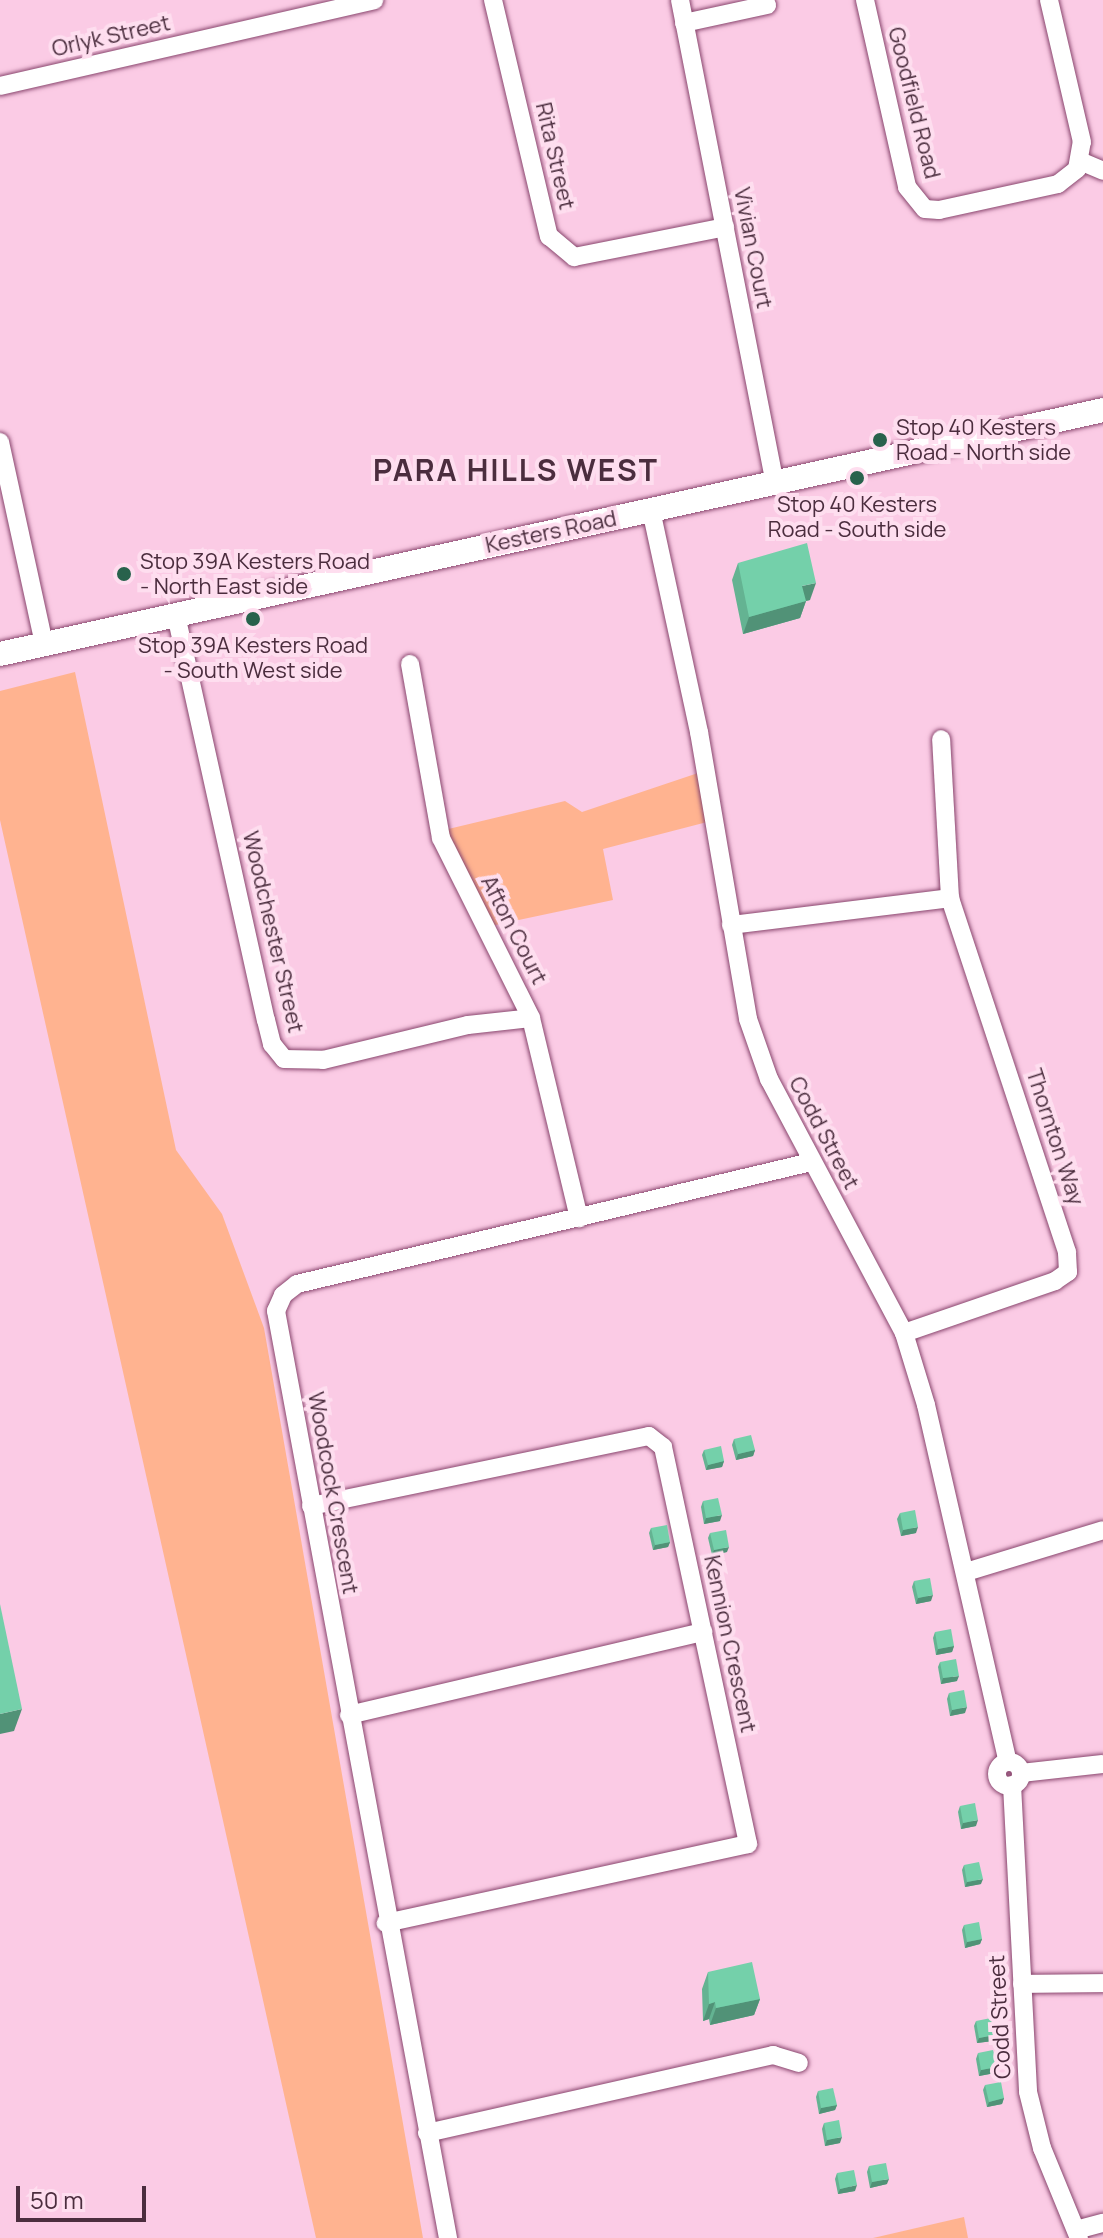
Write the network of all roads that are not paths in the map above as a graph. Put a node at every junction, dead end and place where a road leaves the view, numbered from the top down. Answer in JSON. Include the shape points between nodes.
{"nodes":[{"id":1,"x":374,"y":0,"type":"edge"},
{"id":2,"x":493,"y":0,"type":"edge"},
{"id":3,"x":680,"y":0,"type":"edge"},
{"id":4,"x":865,"y":0,"type":"edge"},
{"id":5,"x":1049,"y":0,"type":"edge"},
{"id":6,"x":767,"y":5,"type":"dead end"},
{"id":7,"x":684,"y":23,"type":"junction"},
{"id":8,"x":0,"y":86,"type":"edge"},
{"id":9,"x":1080,"y":161,"type":"junction"},
{"id":10,"x":1103,"y":171,"type":"edge"},
{"id":11,"x":725,"y":227,"type":"junction"},
{"id":12,"x":1103,"y":410,"type":"edge"},
{"id":13,"x":0,"y":442,"type":"edge"},
{"id":14,"x":775,"y":483,"type":"junction"},
{"id":15,"x":651,"y":510,"type":"junction"},
{"id":16,"x":176,"y":615,"type":"junction"},
{"id":17,"x":44,"y":644,"type":"junction"},
{"id":18,"x":0,"y":654,"type":"edge"},
{"id":19,"x":410,"y":664,"type":"dead end"},
{"id":20,"x":941,"y":739,"type":"dead end"},
{"id":21,"x":950,"y":898,"type":"junction"},
{"id":22,"x":731,"y":925,"type":"junction"},
{"id":23,"x":531,"y":1018,"type":"junction"},
{"id":24,"x":811,"y":1162,"type":"junction"},
{"id":25,"x":579,"y":1218,"type":"junction"},
{"id":26,"x":904,"y":1333,"type":"junction"},
{"id":27,"x":311,"y":1506,"type":"junction"},
{"id":28,"x":1103,"y":1530,"type":"edge"},
{"id":29,"x":966,"y":1572,"type":"junction"},
{"id":30,"x":703,"y":1632,"type":"junction"},
{"id":31,"x":349,"y":1715,"type":"junction"},
{"id":32,"x":1103,"y":1764,"type":"edge"},
{"id":33,"x":1014,"y":1773,"type":"junction"},
{"id":34,"x":386,"y":1923,"type":"junction"},
{"id":35,"x":1103,"y":1983,"type":"edge"},
{"id":36,"x":1022,"y":1984,"type":"junction"},
{"id":37,"x":799,"y":2063,"type":"dead end"},
{"id":38,"x":427,"y":2133,"type":"junction"},
{"id":39,"x":1103,"y":2223,"type":"edge"},
{"id":40,"x":1077,"y":2234,"type":"edge"},
{"id":41,"x":448,"y":2238,"type":"edge"}],
"edges":[{"from":1,"to":8,"type":"street","name":"Orlyk Street"},
{"from":2,"to":11,"type":"street","name":"Rita Street","via":[[549,236],[574,257]]},
{"from":3,"to":7,"type":"street","name":"Vivian Court"},
{"from":4,"to":9,"type":"street","name":"Goodfield Road","via":[[907,187],[925,209],[1058,184],[1071,177]]},
{"from":5,"to":9,"type":"street","via":[[1082,142]]},
{"from":6,"to":7,"type":"street"},
{"from":7,"to":11,"type":"street","name":"Vivian Court"},
{"from":9,"to":10,"type":"street"},
{"from":11,"to":14,"type":"street","name":"Vivian Court"},
{"from":12,"to":14,"type":"main road","name":"Kesters Road"},
{"from":13,"to":17,"type":"street"},
{"from":14,"to":15,"type":"main road","name":"Kesters Road"},
{"from":15,"to":16,"type":"main road","name":"Kesters Road"},
{"from":15,"to":22,"type":"street","name":"Codd Street","via":[[699,732]]},
{"from":16,"to":17,"type":"main road","name":"Kesters Road"},
{"from":16,"to":23,"type":"street","name":"Woodchester Street","via":[[266,1020],[272,1044],[284,1059],[323,1060],[468,1025]]},
{"from":17,"to":18,"type":"main road","name":"Kesters Road"},
{"from":19,"to":23,"type":"street","name":"Afton Court","via":[[441,838]]},
{"from":20,"to":21,"type":"street","name":"Thornton Way"},
{"from":21,"to":22,"type":"street"},
{"from":21,"to":26,"type":"street","name":"Thornton Way","via":[[1067,1252],[1068,1272]]},
{"from":22,"to":24,"type":"street","name":"Codd Street","via":[[748,1019],[769,1079]]},
{"from":23,"to":25,"type":"street","name":"Afton Court"},
{"from":24,"to":25,"type":"street","name":"Woodcock Crescent"},
{"from":24,"to":26,"type":"street","name":"Codd Street"},
{"from":25,"to":27,"type":"street","name":"Woodcock Crescent","via":[[297,1284],[283,1295],[276,1311]]},
{"from":26,"to":29,"type":"street","name":"Codd Street"},
{"from":27,"to":30,"type":"street","name":"Kennion Crescent","via":[[649,1436],[663,1447]]},
{"from":27,"to":31,"type":"street","name":"Woodcock Crescent"},
{"from":28,"to":29,"type":"street"},
{"from":29,"to":33,"type":"street","name":"Codd Street"},
{"from":30,"to":31,"type":"street"},
{"from":30,"to":34,"type":"street","name":"Kennion Crescent","via":[[748,1844]]},
{"from":31,"to":34,"type":"street","name":"Woodcock Crescent"},
{"from":32,"to":33,"type":"street"},
{"from":33,"to":36,"type":"street","name":"Codd Street"},
{"from":34,"to":38,"type":"street","name":"Woodcock Crescent"},
{"from":35,"to":36,"type":"street"},
{"from":36,"to":40,"type":"street","name":"Codd Street","via":[[1028,2092],[1042,2148]]},
{"from":37,"to":38,"type":"street","via":[[773,2055]]},
{"from":38,"to":41,"type":"street","name":"Woodcock Crescent"},
{"from":39,"to":40,"type":"street"}]}
